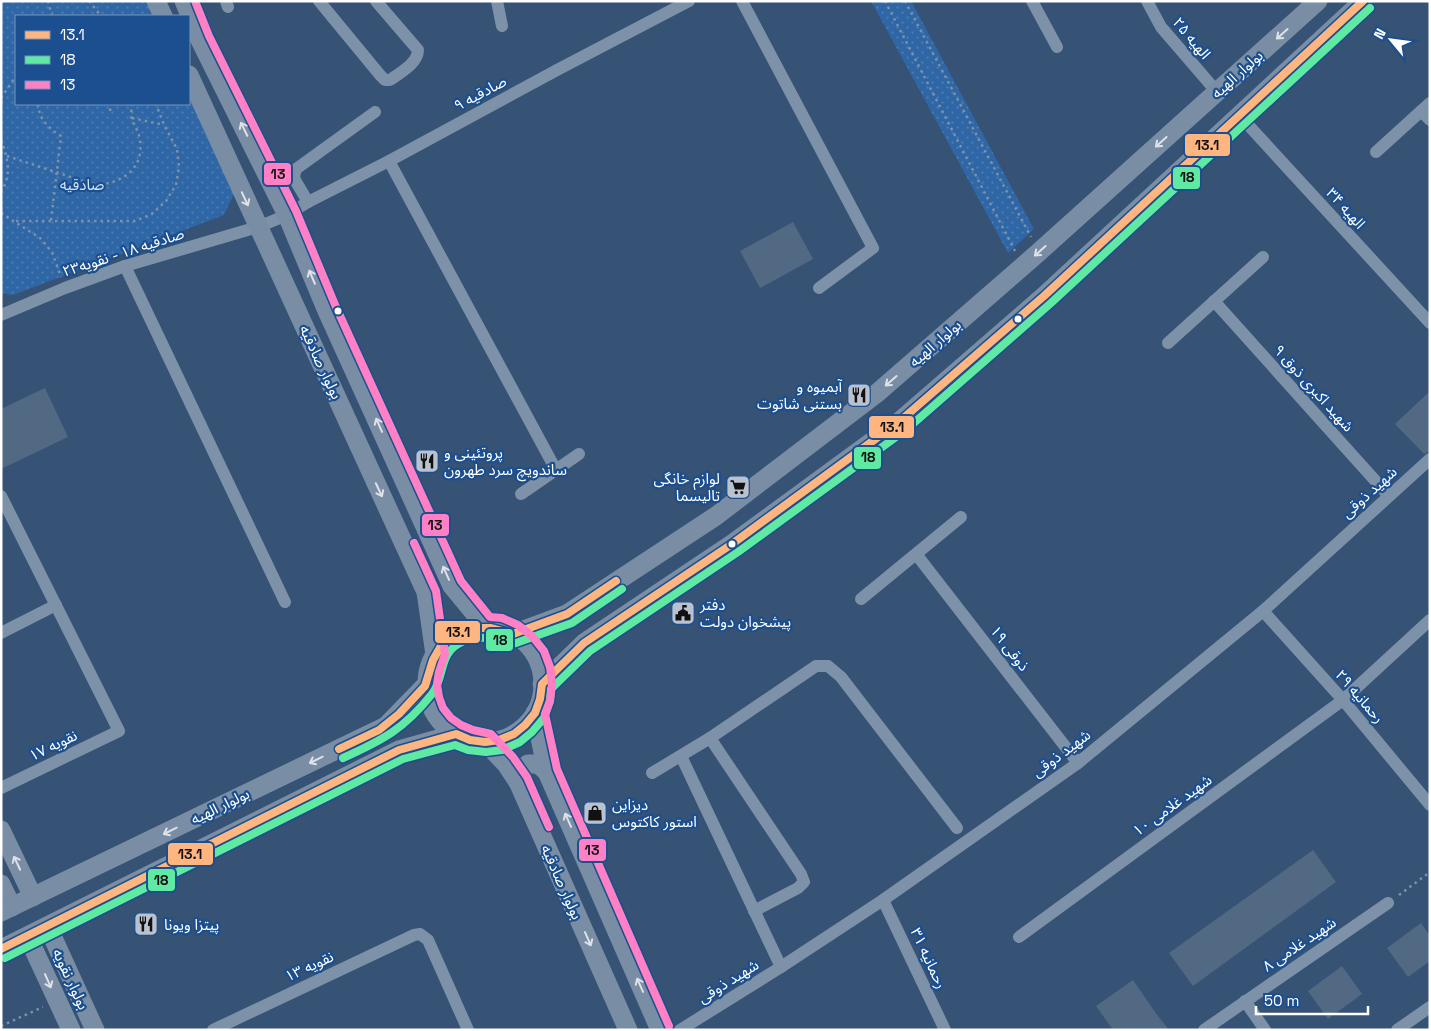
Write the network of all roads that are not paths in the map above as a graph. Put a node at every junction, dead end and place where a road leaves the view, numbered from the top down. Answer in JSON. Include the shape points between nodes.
{"nodes":[{"id":1,"x":156,"y":1,"type":"edge"},
{"id":2,"x":184,"y":1,"type":"edge"},
{"id":3,"x":319,"y":1,"type":"edge"},
{"id":4,"x":376,"y":1,"type":"edge"},
{"id":5,"x":497,"y":1,"type":"edge"},
{"id":6,"x":690,"y":1,"type":"edge"},
{"id":7,"x":742,"y":1,"type":"edge"},
{"id":8,"x":1032,"y":1,"type":"edge"},
{"id":9,"x":1147,"y":1,"type":"edge"},
{"id":10,"x":1318,"y":1,"type":"edge"},
{"id":11,"x":1363,"y":1,"type":"edge"},
{"id":12,"x":162,"y":15,"type":"edge"},
{"id":13,"x":190,"y":15,"type":"edge"},
{"id":14,"x":190,"y":16,"type":"edge"},
{"id":15,"x":502,"y":26,"type":"dead end"},
{"id":16,"x":1057,"y":47,"type":"dead end"},
{"id":17,"x":190,"y":77,"type":"edge"},
{"id":18,"x":1218,"y":92,"type":"junction"},
{"id":19,"x":1427,"y":111,"type":"edge"},
{"id":20,"x":375,"y":112,"type":"dead end"},
{"id":21,"x":1239,"y":115,"type":"junction"},
{"id":22,"x":1376,"y":152,"type":"dead end"},
{"id":23,"x":389,"y":161,"type":"junction"},
{"id":24,"x":308,"y":202,"type":"junction"},
{"id":25,"x":287,"y":215,"type":"junction"},
{"id":26,"x":258,"y":227,"type":"junction"},
{"id":27,"x":1263,"y":257,"type":"dead end"},
{"id":28,"x":125,"y":266,"type":"junction"},
{"id":29,"x":819,"y":288,"type":"dead end"},
{"id":30,"x":1214,"y":301,"type":"junction"},
{"id":31,"x":1,"y":315,"type":"edge"},
{"id":32,"x":1430,"y":323,"type":"edge"},
{"id":33,"x":1168,"y":343,"type":"dead end"},
{"id":34,"x":579,"y":454,"type":"dead end"},
{"id":35,"x":1430,"y":459,"type":"edge"},
{"id":36,"x":556,"y":470,"type":"junction"},
{"id":37,"x":521,"y":494,"type":"dead end"},
{"id":38,"x":1,"y":496,"type":"edge"},
{"id":39,"x":1389,"y":496,"type":"junction"},
{"id":40,"x":961,"y":517,"type":"dead end"},
{"id":41,"x":916,"y":554,"type":"junction"},
{"id":42,"x":861,"y":599,"type":"dead end"},
{"id":43,"x":285,"y":602,"type":"dead end"},
{"id":44,"x":56,"y":605,"type":"junction"},
{"id":45,"x":1263,"y":610,"type":"junction"},
{"id":46,"x":1430,"y":620,"type":"edge"},
{"id":47,"x":485,"y":626,"type":"junction"},
{"id":48,"x":1,"y":633,"type":"edge"},
{"id":49,"x":513,"y":634,"type":"junction"},
{"id":50,"x":434,"y":655,"type":"junction"},
{"id":51,"x":427,"y":684,"type":"junction"},
{"id":52,"x":542,"y":684,"type":"junction"},
{"id":53,"x":1343,"y":700,"type":"junction"},
{"id":54,"x":534,"y":713,"type":"junction"},
{"id":55,"x":456,"y":734,"type":"junction"},
{"id":56,"x":710,"y":738,"type":"junction"},
{"id":57,"x":485,"y":742,"type":"junction"},
{"id":58,"x":681,"y":756,"type":"junction"},
{"id":59,"x":1078,"y":762,"type":"junction"},
{"id":60,"x":547,"y":772,"type":"junction"},
{"id":61,"x":652,"y":773,"type":"dead end"},
{"id":62,"x":518,"y":782,"type":"junction"},
{"id":63,"x":1,"y":788,"type":"edge"},
{"id":64,"x":1430,"y":805,"type":"edge"},
{"id":65,"x":957,"y":828,"type":"dead end"},
{"id":66,"x":1,"y":830,"type":"edge"},
{"id":67,"x":1,"y":884,"type":"edge"},
{"id":68,"x":32,"y":897,"type":"junction"},
{"id":69,"x":883,"y":900,"type":"junction"},
{"id":70,"x":1388,"y":903,"type":"road end"},
{"id":71,"x":7,"y":909,"type":"edge"},
{"id":72,"x":754,"y":911,"type":"junction"},
{"id":73,"x":48,"y":927,"type":"junction"},
{"id":74,"x":28,"y":937,"type":"junction"},
{"id":75,"x":1019,"y":937,"type":"dead end"},
{"id":76,"x":1,"y":949,"type":"edge"},
{"id":77,"x":781,"y":967,"type":"junction"},
{"id":78,"x":1245,"y":1001,"type":"junction"},
{"id":79,"x":1430,"y":1006,"type":"edge"},
{"id":80,"x":71,"y":1030,"type":"edge"},
{"id":81,"x":94,"y":1030,"type":"edge"},
{"id":82,"x":213,"y":1030,"type":"edge"},
{"id":83,"x":468,"y":1030,"type":"edge"},
{"id":84,"x":628,"y":1030,"type":"edge"},
{"id":85,"x":660,"y":1030,"type":"edge"},
{"id":86,"x":680,"y":1030,"type":"edge"},
{"id":87,"x":945,"y":1030,"type":"edge"},
{"id":88,"x":1204,"y":1030,"type":"edge"},
{"id":89,"x":1265,"y":1030,"type":"edge"},
{"id":90,"x":1397,"y":1030,"type":"edge"}],
"edges":[{"from":1,"to":12,"type":"main road"},
{"from":13,"to":2,"type":"main road","name":"بولوار صادقیه","one_way":true},
{"from":3,"to":4,"type":"street","via":[[380,75],[390,80],[415,60],[418,50]]},
{"from":5,"to":15,"type":"street"},
{"from":6,"to":23,"type":"street","name":"صادقیه ۹"},
{"from":7,"to":29,"type":"street","via":[[873,248]]},
{"from":8,"to":16,"type":"street"},
{"from":9,"to":18,"type":"street","name":"الهیه ۲۵","via":[[1161,27]]},
{"from":10,"to":18,"type":"main road","name":"بولوار الهیه","one_way":true},
{"from":11,"to":21,"type":"main road","name":"بولوار الهیه"},
{"from":25,"to":14,"type":"main road","name":"بولوار صادقیه","one_way":true},
{"from":17,"to":26,"type":"main road","name":"بولوار صادقیه","one_way":true},
{"from":18,"to":21,"type":"main road"},
{"from":18,"to":49,"type":"main road","name":"بولوار الهیه","one_way":true,"via":[[876,394],[716,516],[567,614]]},
{"from":19,"to":22,"type":"street"},
{"from":20,"to":24,"type":"street","via":[[296,169],[295,180]]},
{"from":21,"to":32,"type":"street","name":"الهیه ۳۴"},
{"from":21,"to":52,"type":"main road","name":"بولوار الهیه","via":[[1044,296],[900,421],[732,544],[584,643]]},
{"from":23,"to":24,"type":"street","name":"صادقیه ۹"},
{"from":23,"to":36,"type":"street"},
{"from":24,"to":25,"type":"street","name":"صادقیه ۹"},
{"from":25,"to":26,"type":"street","name":"صادقیه ۱۸ - نقویه۲۳"},
{"from":47,"to":25,"type":"main road","name":"بولوار صادقیه","one_way":true,"via":[[452,586]]},
{"from":26,"to":28,"type":"street","name":"صادقیه ۱۸ - نقویه۲۳"},
{"from":26,"to":50,"type":"main road","name":"بولوار صادقیه","one_way":true,"via":[[426,592]]},
{"from":27,"to":30,"type":"street"},
{"from":28,"to":31,"type":"street","name":"صادقیه ۱۸ - نقویه۲۳"},
{"from":28,"to":43,"type":"street"},
{"from":30,"to":33,"type":"street"},
{"from":30,"to":39,"type":"street","name":"شهید اکبری ذوق ۹"},
{"from":34,"to":36,"type":"street"},
{"from":35,"to":39,"type":"street","name":"شهید ذوقی"},
{"from":36,"to":37,"type":"street"},
{"from":38,"to":44,"type":"street"},
{"from":39,"to":45,"type":"street","name":"شهید ذوقی"},
{"from":40,"to":41,"type":"street"},
{"from":41,"to":42,"type":"street"},
{"from":41,"to":59,"type":"street","name":"ذوقی ۱۹"},
{"from":44,"to":48,"type":"street"},
{"from":44,"to":63,"type":"street","name":"نقویه ۱۷","via":[[119,731]]},
{"from":45,"to":53,"type":"street","name":"رحمانیه ۲۹"},
{"from":45,"to":59,"type":"street","name":"شهید ذوقی"},
{"from":46,"to":53,"type":"street","name":"شهید غلامی ۱۰"},
{"from":47,"to":49,"type":"main road"},
{"from":47,"to":50,"type":"main road","via":[[456,634]]},
{"from":49,"to":52,"type":"main road","via":[[526,643],[534,655]]},
{"from":50,"to":51,"type":"main road"},
{"from":51,"to":55,"type":"main road","via":[[434,713]]},
{"from":51,"to":68,"type":"main road","name":"بولوار الهیه","one_way":true,"via":[[386,726]]},
{"from":52,"to":54,"type":"main road"},
{"from":53,"to":64,"type":"street","name":"رحمانیه ۲۹"},
{"from":53,"to":75,"type":"street","name":"شهید غلامی ۱۰"},
{"from":54,"to":57,"type":"main road","via":[[514,734]]},
{"from":54,"to":60,"type":"main road","name":"بولوار صادقیه"},
{"from":55,"to":57,"type":"main road"},
{"from":55,"to":73,"type":"main road","name":"بولوار الهیه","via":[[399,750]]},
{"from":56,"to":58,"type":"street"},
{"from":56,"to":65,"type":"street","via":[[816,666],[828,666],[841,677]]},
{"from":56,"to":72,"type":"street","via":[[804,882]]},
{"from":57,"to":62,"type":"main road","name":"بولوار صادقیه"},
{"from":58,"to":61,"type":"street"},
{"from":58,"to":72,"type":"street"},
{"from":59,"to":69,"type":"street","name":"شهید ذوقی"},
{"from":60,"to":62,"type":"main road","via":[[538,764],[528,764],[521,770]]},
{"from":85,"to":60,"type":"main road","name":"بولوار صادقیه","one_way":true},
{"from":62,"to":84,"type":"main road","name":"بولوار صادقیه","one_way":true},
{"from":68,"to":66,"type":"main road","one_way":true},
{"from":67,"to":71,"type":"main road"},
{"from":68,"to":71,"type":"main road","name":"بولوار الهیه"},
{"from":69,"to":77,"type":"street","name":"شهید ذوقی"},
{"from":69,"to":87,"type":"street","name":"رحمانیه ۳۱"},
{"from":70,"to":78,"type":"street","name":"شهید غلامی ۸"},
{"from":72,"to":77,"type":"street"},
{"from":73,"to":74,"type":"main road","name":"بولوار الهیه"},
{"from":73,"to":81,"type":"main road","name":"بولوار نقویه"},
{"from":74,"to":76,"type":"main road","name":"بولوار الهیه"},
{"from":74,"to":80,"type":"main road","name":"بولوار نقویه","one_way":true},
{"from":77,"to":86,"type":"street","name":"شهید ذوقی"},
{"from":78,"to":88,"type":"street","name":"شهید غلامی ۸"},
{"from":78,"to":89,"type":"street"},
{"from":79,"to":90,"type":"street"},
{"from":82,"to":83,"type":"street","name":"نقویه ۱۳","via":[[420,934],[428,940]]}]}
